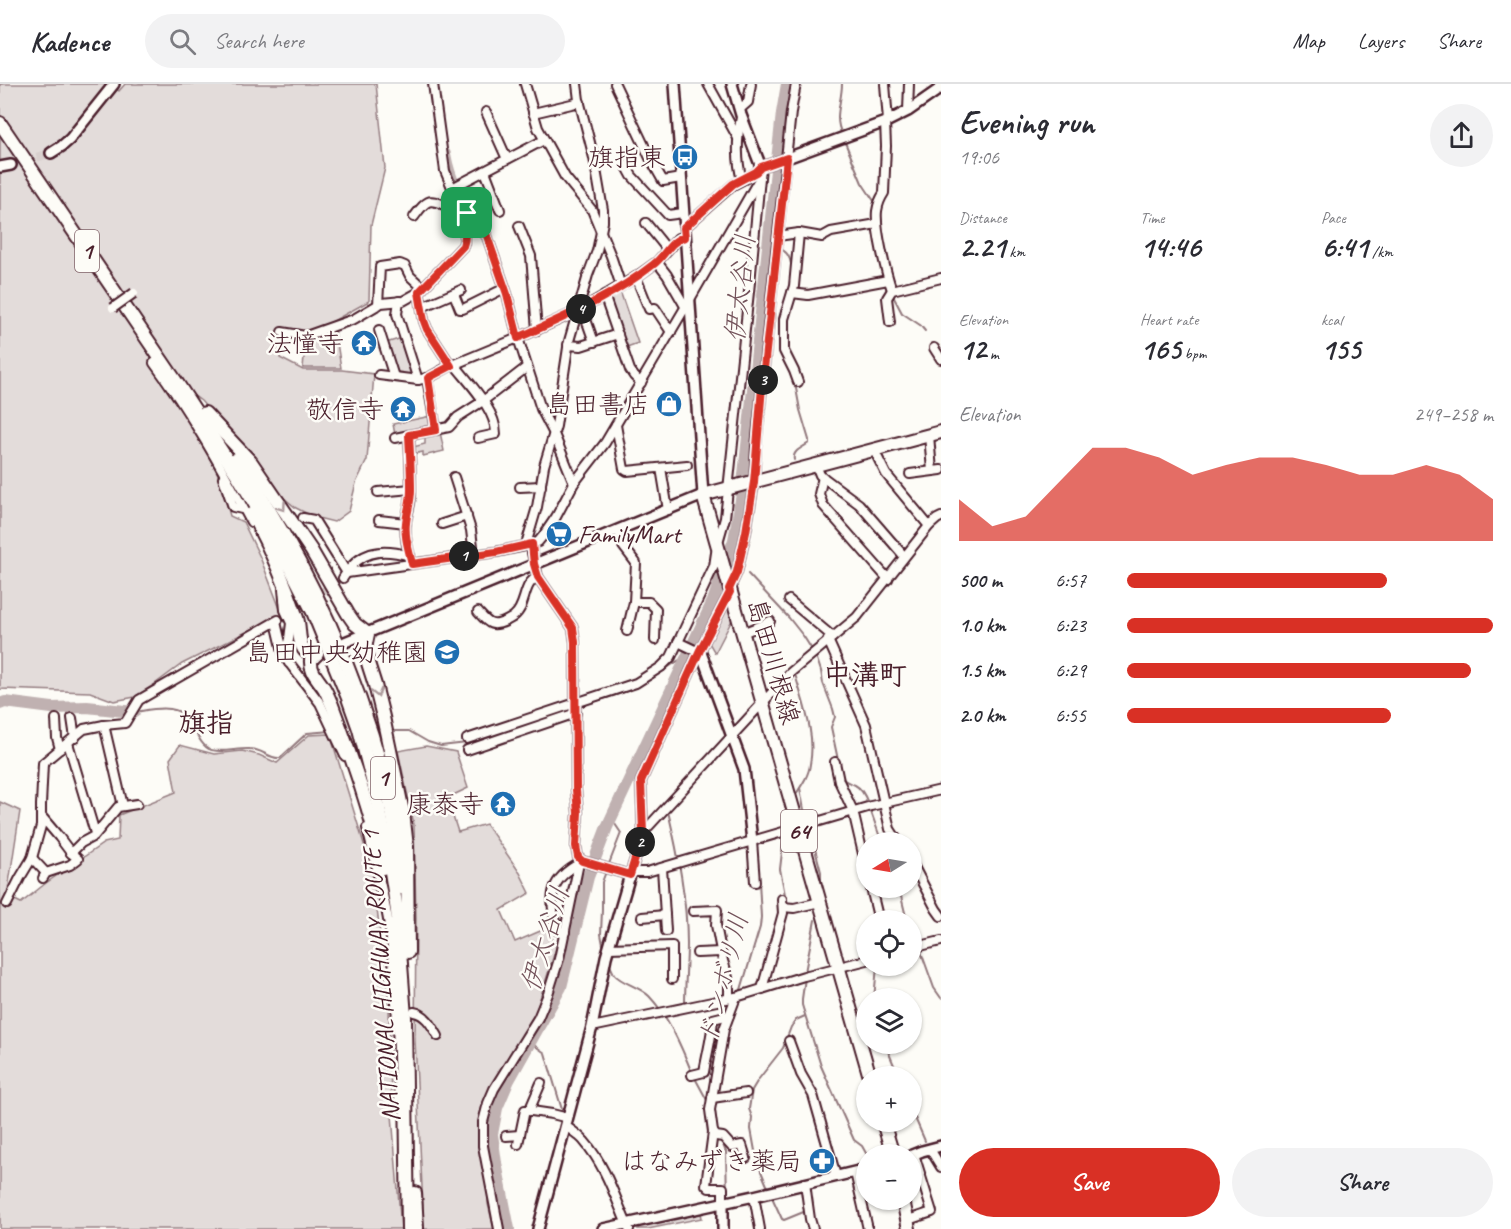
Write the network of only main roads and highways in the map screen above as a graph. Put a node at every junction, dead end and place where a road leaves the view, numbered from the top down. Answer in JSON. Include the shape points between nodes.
{"nodes":[{"id":1,"x":0,"y":123,"type":"edge"},
{"id":2,"x":203,"y":417,"type":"junction"},
{"id":3,"x":935,"y":433,"type":"edge"},
{"id":4,"x":400,"y":949,"type":"junction"},
{"id":5,"x":408,"y":987,"type":"junction"},
{"id":6,"x":867,"y":1066,"type":"edge"},
{"id":7,"x":905,"y":1210,"type":"edge"},
{"id":8,"x":908,"y":1225,"type":"edge"},
{"id":9,"x":408,"y":1229,"type":"edge"},
{"id":10,"x":417,"y":1229,"type":"edge"}],
"edges":[{"from":1,"to":2,"type":"main road","name":"NATIONAL HIGHWAY ROUTE 1","number":"1"},
{"from":2,"to":4,"type":"main road","name":"NATIONAL HIGHWAY ROUTE 1","number":"1","via":[[314,612],[348,698],[379,807]]},
{"from":2,"to":4,"type":"main road","via":[[273,554],[299,625],[302,647],[310,654],[320,653],[311,660],[311,666],[327,694],[361,785]]},
{"from":2,"to":5,"type":"main road","name":"NATIONAL HIGHWAY ROUTE 1","number":"1","via":[[256,488],[321,604],[343,654],[390,804]]},
{"from":2,"to":5,"type":"main road","one_way":true,"via":[[250,462],[311,550],[348,614],[368,633],[366,660],[383,717],[407,847]]},
{"from":3,"to":6,"type":"main road","name":"島田川根線","number":"64","via":[[703,495],[762,704],[805,825],[820,902]]},
{"from":4,"to":9,"type":"main road","name":"NATIONAL HIGHWAY ROUTE 1","number":"1","via":[[405,1017]]},
{"from":5,"to":10,"type":"main road","name":"NATIONAL HIGHWAY ROUTE 1","number":"1"},
{"from":7,"to":8,"type":"main road"}]}
